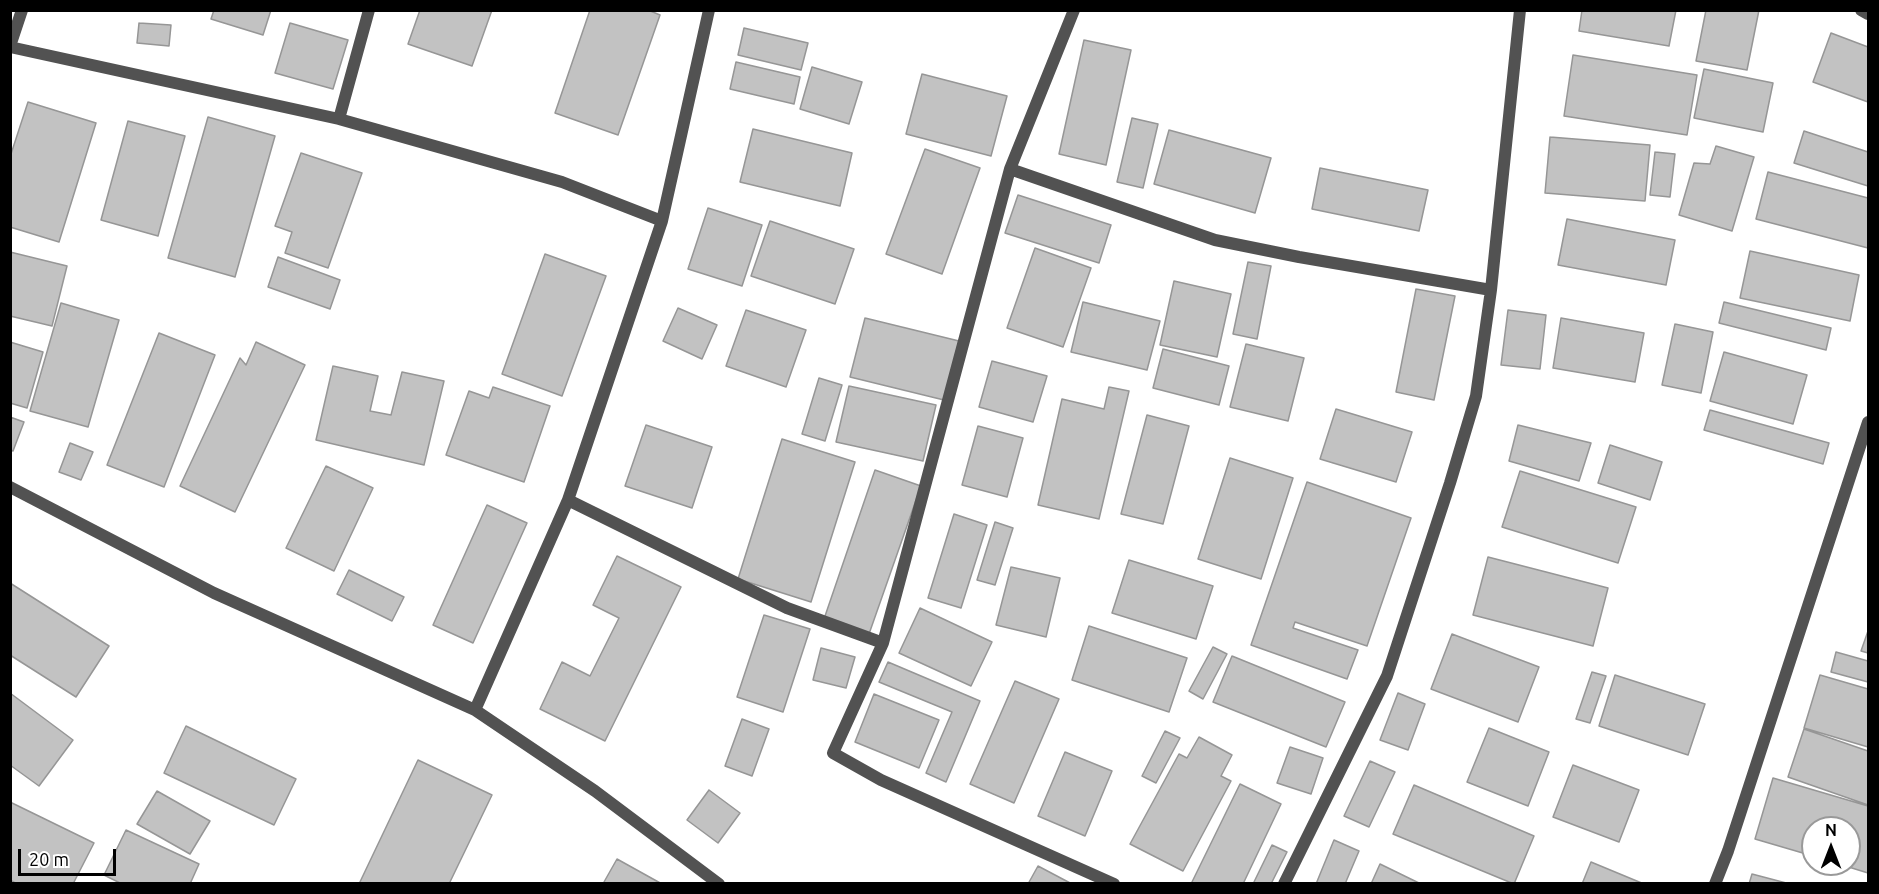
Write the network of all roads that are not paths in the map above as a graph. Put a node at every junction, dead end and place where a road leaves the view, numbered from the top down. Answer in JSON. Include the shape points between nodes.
{"nodes":[{"id":1,"x":21,"y":10,"type":"edge"},
{"id":2,"x":369,"y":10,"type":"edge"},
{"id":3,"x":710,"y":10,"type":"edge"},
{"id":4,"x":1074,"y":10,"type":"edge"},
{"id":5,"x":1520,"y":10,"type":"edge"},
{"id":6,"x":1861,"y":10,"type":"edge"},
{"id":7,"x":1869,"y":14,"type":"edge"},
{"id":8,"x":10,"y":46,"type":"edge"},
{"id":9,"x":339,"y":119,"type":"junction"},
{"id":10,"x":1010,"y":170,"type":"junction"},
{"id":11,"x":662,"y":221,"type":"junction"},
{"id":12,"x":1491,"y":290,"type":"junction"},
{"id":13,"x":1869,"y":422,"type":"edge"},
{"id":14,"x":1864,"y":454,"type":"edge"},
{"id":15,"x":10,"y":488,"type":"edge"},
{"id":16,"x":568,"y":500,"type":"junction"},
{"id":17,"x":883,"y":643,"type":"junction"},
{"id":18,"x":475,"y":710,"type":"junction"},
{"id":19,"x":719,"y":884,"type":"edge"},
{"id":20,"x":1114,"y":884,"type":"edge"},
{"id":21,"x":1284,"y":884,"type":"edge"},
{"id":22,"x":1715,"y":884,"type":"edge"}],
"edges":[{"from":1,"to":8,"type":"street"},
{"from":2,"to":9,"type":"street"},
{"from":3,"to":11,"type":"street"},
{"from":4,"to":10,"type":"street"},
{"from":5,"to":12,"type":"street"},
{"from":6,"to":7,"type":"street"},
{"from":8,"to":9,"type":"street"},
{"from":9,"to":11,"type":"street","via":[[562,182]]},
{"from":10,"to":12,"type":"street","via":[[1215,240]]},
{"from":10,"to":17,"type":"street"},
{"from":11,"to":16,"type":"street"},
{"from":12,"to":21,"type":"street","via":[[1476,396],[1387,676]]},
{"from":13,"to":14,"type":"street"},
{"from":14,"to":22,"type":"street"},
{"from":15,"to":18,"type":"street","via":[[214,593]]},
{"from":16,"to":17,"type":"street","via":[[787,608]]},
{"from":16,"to":18,"type":"street"},
{"from":17,"to":20,"type":"street","via":[[833,753],[881,780]]},
{"from":18,"to":19,"type":"street","via":[[595,790]]}]}
